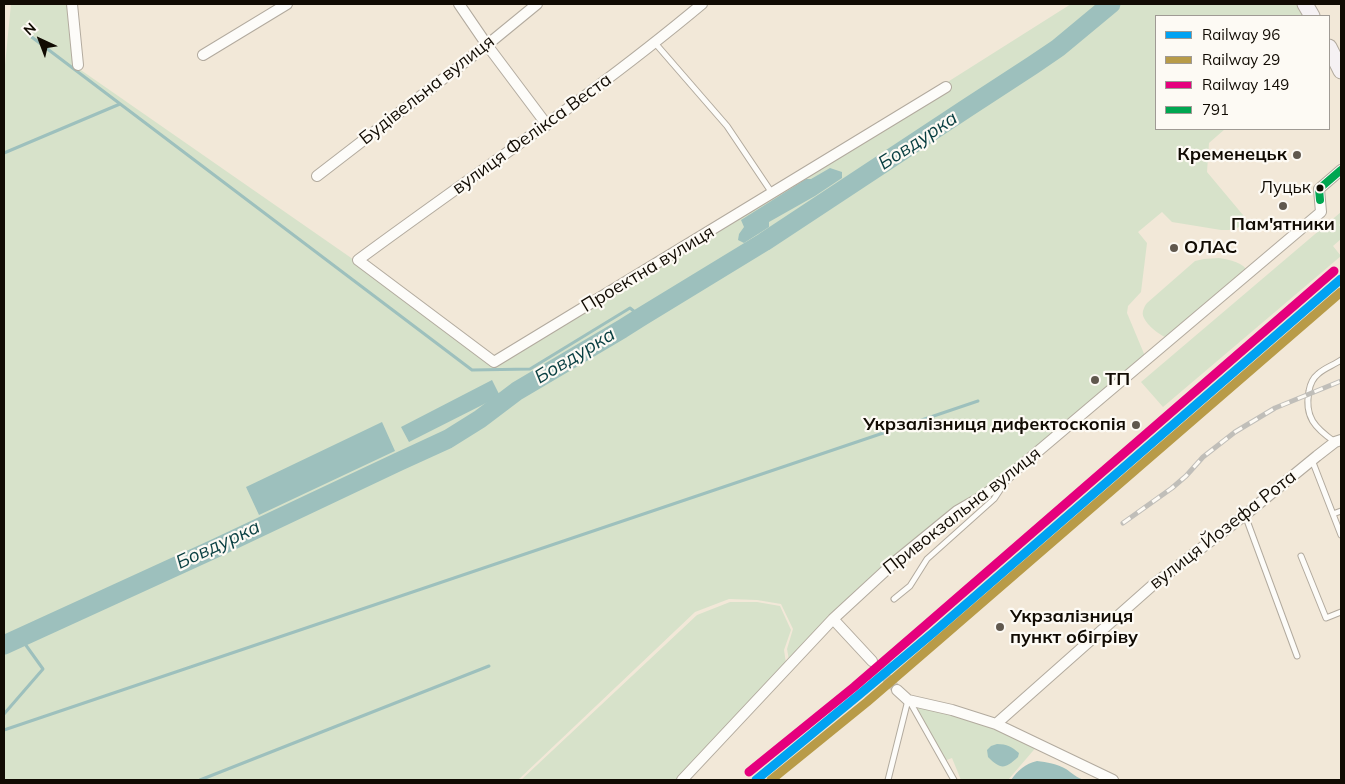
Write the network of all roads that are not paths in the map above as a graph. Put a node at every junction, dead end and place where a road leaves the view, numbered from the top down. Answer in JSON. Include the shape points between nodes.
{"nodes":[{"id":1,"x":72,"y":4,"type":"edge"},
{"id":2,"x":287,"y":4,"type":"edge"},
{"id":3,"x":459,"y":4,"type":"edge"},
{"id":4,"x":536,"y":4,"type":"edge"},
{"id":5,"x":702,"y":4,"type":"edge"},
{"id":6,"x":1305,"y":4,"type":"edge"},
{"id":7,"x":1311,"y":15,"type":"edge"},
{"id":8,"x":655,"y":43,"type":"junction"},
{"id":9,"x":487,"y":45,"type":"junction"},
{"id":10,"x":1330,"y":49,"type":"edge"},
{"id":11,"x":202,"y":55,"type":"dead end"},
{"id":12,"x":78,"y":65,"type":"dead end"},
{"id":13,"x":1341,"y":71,"type":"edge"},
{"id":14,"x":946,"y":87,"type":"dead end"},
{"id":15,"x":547,"y":125,"type":"junction"},
{"id":16,"x":1341,"y":170,"type":"edge"},
{"id":17,"x":317,"y":176,"type":"dead end"},
{"id":18,"x":772,"y":193,"type":"junction"},
{"id":19,"x":358,"y":260,"type":"joint"},
{"id":20,"x":1341,"y":360,"type":"edge"},
{"id":21,"x":1338,"y":441,"type":"edge"},
{"id":22,"x":1312,"y":460,"type":"junction"},
{"id":23,"x":1003,"y":481,"type":"junction"},
{"id":24,"x":1341,"y":511,"type":"edge"},
{"id":25,"x":1333,"y":514,"type":"junction"},
{"id":26,"x":1244,"y":515,"type":"junction"},
{"id":27,"x":1341,"y":535,"type":"edge"},
{"id":28,"x":1301,"y":556,"type":"dead end"},
{"id":29,"x":894,"y":599,"type":"dead end"},
{"id":30,"x":1341,"y":612,"type":"edge"},
{"id":31,"x":833,"y":619,"type":"junction"},
{"id":32,"x":1297,"y":656,"type":"dead end"},
{"id":33,"x":872,"y":661,"type":"tunnel mouth"},
{"id":34,"x":897,"y":690,"type":"tunnel mouth"},
{"id":35,"x":908,"y":700,"type":"junction"},
{"id":36,"x":996,"y":724,"type":"junction"},
{"id":37,"x":682,"y":780,"type":"edge"},
{"id":38,"x":888,"y":780,"type":"edge"},
{"id":39,"x":954,"y":780,"type":"edge"},
{"id":40,"x":1113,"y":780,"type":"edge"}],
"edges":[{"from":1,"to":12,"type":"street"},
{"from":2,"to":11,"type":"street"},
{"from":3,"to":9,"type":"street"},
{"from":4,"to":9,"type":"street","name":"Будівельна вулиця"},
{"from":5,"to":8,"type":"street","name":"вулиця Фелікса Веста"},
{"from":6,"to":7,"type":"main road"},
{"from":8,"to":15,"type":"street","name":"вулиця Фелікса Веста"},
{"from":8,"to":18,"type":"lane","via":[[727,126]]},
{"from":9,"to":15,"type":"street"},
{"from":9,"to":17,"type":"street","name":"Будівельна вулиця"},
{"from":10,"to":13,"type":"main road"},
{"from":14,"to":18,"type":"street","name":"Проектна вулиця"},
{"from":15,"to":19,"type":"street","name":"вулиця Фелікса Веста"},
{"from":16,"to":23,"type":"street","name":"Привокзальна вулиця","via":[[1319,189],[1321,212]]},
{"from":18,"to":19,"type":"street","name":"Проектна вулиця","via":[[494,362]]},
{"from":20,"to":21,"type":"lane","via":[[1317,374],[1310,384],[1307,398],[1312,422],[1322,433]]},
{"from":21,"to":22,"type":"street","name":"вулиця Йозефа Рота"},
{"from":22,"to":25,"type":"lane"},
{"from":22,"to":26,"type":"street","name":"вулиця Йозефа Рота"},
{"from":23,"to":29,"type":"lane","via":[[994,499],[927,559],[910,586]]},
{"from":23,"to":31,"type":"street","name":"Привокзальна вулиця","via":[[957,511],[921,540]]},
{"from":24,"to":25,"type":"lane"},
{"from":25,"to":27,"type":"lane"},
{"from":26,"to":32,"type":"lane"},
{"from":26,"to":36,"type":"street","name":"вулиця Йозефа Рота","via":[[1154,584]]},
{"from":28,"to":30,"type":"lane","via":[[1326,618]]},
{"from":31,"to":33,"type":"street"},
{"from":31,"to":37,"type":"street","name":"Привокзальна вулиця"},
{"from":34,"to":35,"type":"street"},
{"from":35,"to":36,"type":"street"},
{"from":35,"to":38,"type":"lane"},
{"from":35,"to":39,"type":"lane"},
{"from":36,"to":40,"type":"street"}]}
